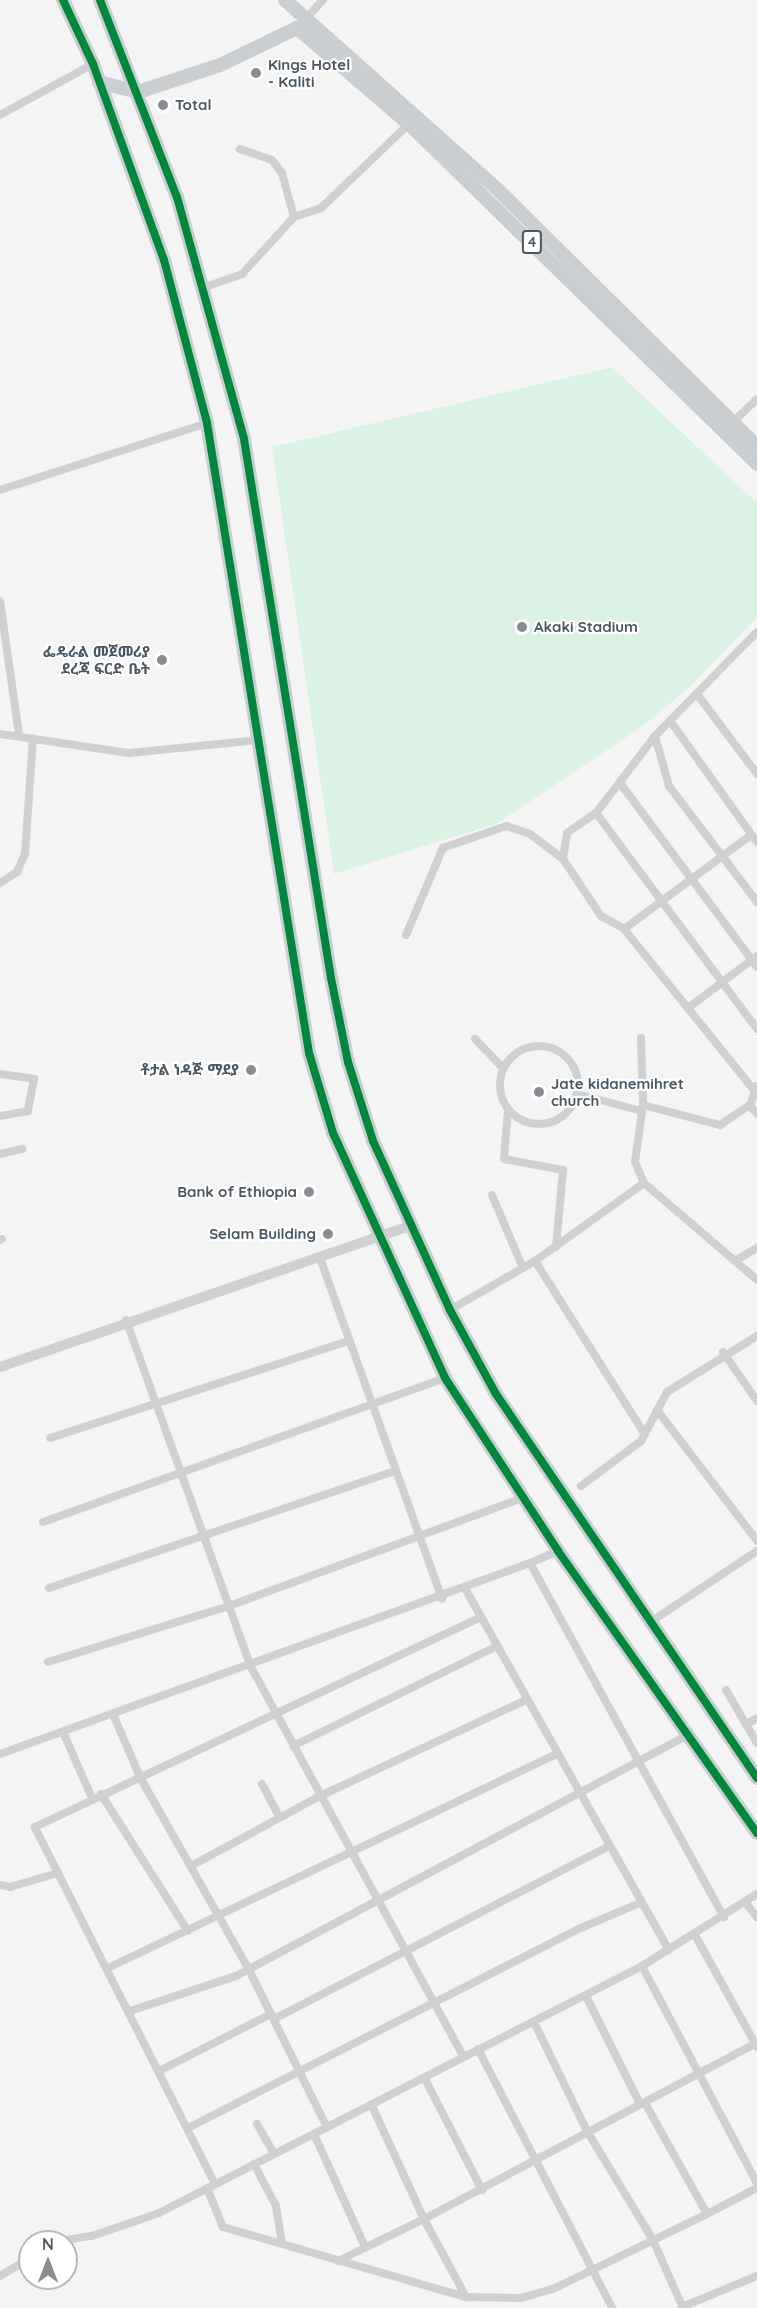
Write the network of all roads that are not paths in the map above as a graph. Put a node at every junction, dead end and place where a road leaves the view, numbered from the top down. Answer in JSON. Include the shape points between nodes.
{"nodes":[{"id":1,"x":63,"y":0,"type":"edge"},
{"id":2,"x":100,"y":0,"type":"edge"},
{"id":3,"x":285,"y":0,"type":"edge"},
{"id":4,"x":323,"y":0,"type":"edge"},
{"id":5,"x":301,"y":24,"type":"junction"},
{"id":6,"x":93,"y":64,"type":"junction"},
{"id":7,"x":99,"y":82,"type":"junction"},
{"id":8,"x":138,"y":92,"type":"junction"},
{"id":9,"x":0,"y":115,"type":"edge"},
{"id":10,"x":410,"y":124,"type":"junction"},
{"id":11,"x":240,"y":149,"type":"dead end"},
{"id":12,"x":294,"y":217,"type":"junction"},
{"id":13,"x":205,"y":287,"type":"junction"},
{"id":14,"x":757,"y":399,"type":"edge"},
{"id":15,"x":207,"y":423,"type":"junction"},
{"id":16,"x":728,"y":427,"type":"junction"},
{"id":17,"x":757,"y":446,"type":"edge"},
{"id":18,"x":757,"y":465,"type":"edge"},
{"id":19,"x":0,"y":490,"type":"edge"},
{"id":20,"x":0,"y":601,"type":"edge"},
{"id":21,"x":757,"y":632,"type":"edge"},
{"id":22,"x":697,"y":694,"type":"junction"},
{"id":23,"x":671,"y":722,"type":"junction"},
{"id":24,"x":0,"y":734,"type":"edge"},
{"id":25,"x":19,"y":735,"type":"junction"},
{"id":26,"x":655,"y":736,"type":"junction"},
{"id":27,"x":33,"y":738,"type":"junction"},
{"id":28,"x":261,"y":740,"type":"junction"},
{"id":29,"x":757,"y":774,"type":"edge"},
{"id":30,"x":620,"y":783,"type":"junction"},
{"id":31,"x":596,"y":813,"type":"junction"},
{"id":32,"x":754,"y":838,"type":"edge"},
{"id":33,"x":563,"y":858,"type":"junction"},
{"id":34,"x":724,"y":858,"type":"junction"},
{"id":35,"x":691,"y":881,"type":"junction"},
{"id":36,"x":0,"y":883,"type":"edge"},
{"id":37,"x":757,"y":902,"type":"edge"},
{"id":38,"x":661,"y":904,"type":"junction"},
{"id":39,"x":624,"y":929,"type":"junction"},
{"id":40,"x":406,"y":934,"type":"dead end"},
{"id":41,"x":755,"y":961,"type":"edge"},
{"id":42,"x":722,"y":982,"type":"junction"},
{"id":43,"x":688,"y":1008,"type":"junction"},
{"id":44,"x":757,"y":1029,"type":"edge"},
{"id":45,"x":641,"y":1038,"type":"dead end"},
{"id":46,"x":475,"y":1039,"type":"dead end"},
{"id":47,"x":503,"y":1068,"type":"junction"},
{"id":48,"x":0,"y":1074,"type":"edge"},
{"id":49,"x":755,"y":1087,"type":"edge"},
{"id":50,"x":577,"y":1094,"type":"junction"},
{"id":51,"x":750,"y":1105,"type":"junction"},
{"id":52,"x":643,"y":1108,"type":"junction"},
{"id":53,"x":508,"y":1109,"type":"junction"},
{"id":54,"x":757,"y":1114,"type":"edge"},
{"id":55,"x":0,"y":1116,"type":"edge"},
{"id":56,"x":22,"y":1149,"type":"dead end"},
{"id":57,"x":0,"y":1154,"type":"edge"},
{"id":58,"x":644,"y":1183,"type":"junction"},
{"id":59,"x":492,"y":1195,"type":"dead end"},
{"id":60,"x":410,"y":1226,"type":"junction"},
{"id":61,"x":381,"y":1239,"type":"junction"},
{"id":62,"x":556,"y":1247,"type":"junction"},
{"id":63,"x":757,"y":1248,"type":"edge"},
{"id":64,"x":320,"y":1258,"type":"junction"},
{"id":65,"x":535,"y":1261,"type":"junction"},
{"id":66,"x":735,"y":1261,"type":"junction"},
{"id":67,"x":523,"y":1268,"type":"junction"},
{"id":68,"x":757,"y":1280,"type":"edge"},
{"id":69,"x":450,"y":1310,"type":"junction"},
{"id":70,"x":126,"y":1320,"type":"junction"},
{"id":71,"x":757,"y":1336,"type":"edge"},
{"id":72,"x":348,"y":1341,"type":"junction"},
{"id":73,"x":723,"y":1352,"type":"junction"},
{"id":74,"x":0,"y":1367,"type":"edge"},
{"id":75,"x":445,"y":1378,"type":"junction"},
{"id":76,"x":757,"y":1401,"type":"edge"},
{"id":77,"x":159,"y":1402,"type":"junction"},
{"id":78,"x":371,"y":1405,"type":"junction"},
{"id":79,"x":657,"y":1410,"type":"junction"},
{"id":80,"x":645,"y":1434,"type":"junction"},
{"id":81,"x":50,"y":1438,"type":"dead end"},
{"id":82,"x":182,"y":1470,"type":"junction"},
{"id":83,"x":396,"y":1471,"type":"junction"},
{"id":84,"x":581,"y":1486,"type":"dead end"},
{"id":85,"x":522,"y":1498,"type":"junction"},
{"id":86,"x":43,"y":1522,"type":"dead end"},
{"id":87,"x":417,"y":1534,"type":"junction"},
{"id":88,"x":204,"y":1536,"type":"junction"},
{"id":89,"x":757,"y":1541,"type":"edge"},
{"id":90,"x":558,"y":1551,"type":"junction"},
{"id":91,"x":757,"y":1551,"type":"edge"},
{"id":92,"x":530,"y":1563,"type":"junction"},
{"id":93,"x":49,"y":1588,"type":"dead end"},
{"id":94,"x":465,"y":1590,"type":"junction"},
{"id":95,"x":442,"y":1599,"type":"junction"},
{"id":96,"x":229,"y":1606,"type":"junction"},
{"id":97,"x":479,"y":1618,"type":"junction"},
{"id":98,"x":649,"y":1623,"type":"junction"},
{"id":99,"x":495,"y":1647,"type":"junction"},
{"id":100,"x":48,"y":1662,"type":"dead end"},
{"id":101,"x":251,"y":1667,"type":"junction"},
{"id":102,"x":726,"y":1690,"type":"dead end"},
{"id":103,"x":526,"y":1700,"type":"junction"},
{"id":104,"x":272,"y":1713,"type":"junction"},
{"id":105,"x":113,"y":1714,"type":"junction"},
{"id":106,"x":757,"y":1718,"type":"edge"},
{"id":107,"x":747,"y":1724,"type":"junction"},
{"id":108,"x":63,"y":1731,"type":"junction"},
{"id":109,"x":688,"y":1735,"type":"junction"},
{"id":110,"x":757,"y":1743,"type":"edge"},
{"id":111,"x":293,"y":1746,"type":"junction"},
{"id":112,"x":0,"y":1754,"type":"edge"},
{"id":113,"x":556,"y":1754,"type":"junction"},
{"id":114,"x":638,"y":1764,"type":"junction"},
{"id":115,"x":140,"y":1777,"type":"junction"},
{"id":116,"x":757,"y":1778,"type":"edge"},
{"id":117,"x":262,"y":1784,"type":"dead end"},
{"id":118,"x":579,"y":1795,"type":"junction"},
{"id":119,"x":96,"y":1796,"type":"junction"},
{"id":120,"x":320,"y":1796,"type":"junction"},
{"id":121,"x":279,"y":1816,"type":"junction"},
{"id":122,"x":757,"y":1833,"type":"edge"},
{"id":123,"x":607,"y":1847,"type":"junction"},
{"id":124,"x":349,"y":1848,"type":"junction"},
{"id":125,"x":191,"y":1866,"type":"junction"},
{"id":126,"x":58,"y":1873,"type":"junction"},
{"id":127,"x":0,"y":1885,"type":"edge"},
{"id":128,"x":757,"y":1894,"type":"edge"},
{"id":129,"x":378,"y":1897,"type":"junction"},
{"id":130,"x":640,"y":1903,"type":"junction"},
{"id":131,"x":746,"y":1903,"type":"junction"},
{"id":132,"x":219,"y":1917,"type":"junction"},
{"id":133,"x":724,"y":1917,"type":"junction"},
{"id":134,"x":757,"y":1917,"type":"edge"},
{"id":135,"x":188,"y":1931,"type":"junction"},
{"id":136,"x":695,"y":1935,"type":"junction"},
{"id":137,"x":409,"y":1950,"type":"junction"},
{"id":138,"x":669,"y":1950,"type":"junction"},
{"id":139,"x":642,"y":1966,"type":"junction"},
{"id":140,"x":108,"y":1968,"type":"junction"},
{"id":141,"x":248,"y":1968,"type":"junction"},
{"id":142,"x":586,"y":1996,"type":"junction"},
{"id":143,"x":437,"y":2004,"type":"junction"},
{"id":144,"x":130,"y":2011,"type":"junction"},
{"id":145,"x":273,"y":2016,"type":"junction"},
{"id":146,"x":534,"y":2022,"type":"junction"},
{"id":147,"x":756,"y":2045,"type":"edge"},
{"id":148,"x":478,"y":2049,"type":"junction"},
{"id":149,"x":463,"y":2056,"type":"junction"},
{"id":150,"x":300,"y":2070,"type":"junction"},
{"id":151,"x":159,"y":2071,"type":"junction"},
{"id":152,"x":699,"y":2072,"type":"junction"},
{"id":153,"x":425,"y":2079,"type":"junction"},
{"id":154,"x":643,"y":2103,"type":"junction"},
{"id":155,"x":372,"y":2106,"type":"junction"},
{"id":156,"x":257,"y":2124,"type":"dead end"},
{"id":157,"x":327,"y":2127,"type":"junction"},
{"id":158,"x":188,"y":2128,"type":"junction"},
{"id":159,"x":587,"y":2131,"type":"junction"},
{"id":160,"x":314,"y":2134,"type":"junction"},
{"id":161,"x":274,"y":2154,"type":"junction"},
{"id":162,"x":538,"y":2159,"type":"junction"},
{"id":163,"x":254,"y":2164,"type":"junction"},
{"id":164,"x":757,"y":2183,"type":"edge"},
{"id":165,"x":211,"y":2186,"type":"junction"},
{"id":166,"x":757,"y":2188,"type":"edge"},
{"id":167,"x":482,"y":2190,"type":"junction"},
{"id":168,"x":707,"y":2214,"type":"junction"},
{"id":169,"x":424,"y":2219,"type":"junction"},
{"id":170,"x":78,"y":2237,"type":"edge"},
{"id":171,"x":653,"y":2240,"type":"junction"},
{"id":172,"x":282,"y":2243,"type":"junction"},
{"id":173,"x":365,"y":2247,"type":"junction"},
{"id":174,"x":338,"y":2261,"type":"junction"},
{"id":175,"x":18,"y":2265,"type":"edge"},
{"id":176,"x":594,"y":2269,"type":"junction"},
{"id":177,"x":0,"y":2276,"type":"edge"},
{"id":178,"x":757,"y":2276,"type":"edge"},
{"id":179,"x":466,"y":2297,"type":"junction"},
{"id":180,"x":682,"y":2307,"type":"edge"},
{"id":181,"x":612,"y":2308,"type":"edge"}],
"edges":[{"from":1,"to":6,"type":"main road"},
{"from":2,"to":8,"type":"main road"},
{"from":3,"to":5,"type":"main road"},
{"from":4,"to":5,"type":"street"},
{"from":5,"to":8,"type":"main road","via":[[220,65]]},
{"from":5,"to":10,"type":"main road","number":"4"},
{"from":5,"to":16,"type":"main road","via":[[499,191]]},
{"from":6,"to":7,"type":"main road"},
{"from":6,"to":9,"type":"street"},
{"from":7,"to":8,"type":"main road"},
{"from":7,"to":15,"type":"main road","via":[[164,260]]},
{"from":8,"to":13,"type":"main road"},
{"from":10,"to":12,"type":"street","via":[[321,208]]},
{"from":10,"to":16,"type":"main road","number":"4"},
{"from":11,"to":12,"type":"street","via":[[272,160],[282,173]]},
{"from":12,"to":13,"type":"street","via":[[242,274]]},
{"from":13,"to":60,"type":"main road","via":[[244,439],[348,1062],[373,1141]]},
{"from":14,"to":16,"type":"street"},
{"from":15,"to":19,"type":"street"},
{"from":15,"to":28,"type":"main road"},
{"from":16,"to":17,"type":"main road"},
{"from":16,"to":18,"type":"main road","number":"4"},
{"from":20,"to":25,"type":"street"},
{"from":21,"to":22,"type":"street"},
{"from":22,"to":23,"type":"street"},
{"from":22,"to":29,"type":"street"},
{"from":23,"to":26,"type":"street"},
{"from":23,"to":32,"type":"street"},
{"from":24,"to":25,"type":"street"},
{"from":25,"to":27,"type":"street"},
{"from":26,"to":30,"type":"street"},
{"from":26,"to":34,"type":"street","via":[[664,778]]},
{"from":27,"to":28,"type":"street","via":[[129,753]]},
{"from":27,"to":36,"type":"street","via":[[25,854],[17,872]]},
{"from":28,"to":61,"type":"main road","via":[[309,1053],[333,1132]]},
{"from":30,"to":31,"type":"street"},
{"from":30,"to":35,"type":"street"},
{"from":31,"to":33,"type":"street","via":[[567,833]]},
{"from":31,"to":38,"type":"street"},
{"from":32,"to":34,"type":"street"},
{"from":33,"to":39,"type":"street","via":[[591,906]]},
{"from":33,"to":40,"type":"street","via":[[531,834],[506,826],[443,848]]},
{"from":34,"to":35,"type":"street"},
{"from":34,"to":37,"type":"street"},
{"from":35,"to":38,"type":"street"},
{"from":35,"to":41,"type":"street"},
{"from":38,"to":39,"type":"street"},
{"from":38,"to":42,"type":"street"},
{"from":39,"to":43,"type":"street"},
{"from":41,"to":42,"type":"street"},
{"from":42,"to":43,"type":"street"},
{"from":42,"to":44,"type":"street"},
{"from":43,"to":49,"type":"street"},
{"from":45,"to":52,"type":"street"},
{"from":46,"to":47,"type":"street"},
{"from":47,"to":50,"type":"street","via":[[524,1048],[552,1047],[574,1066]]},
{"from":47,"to":53,"type":"street","via":[[500,1089]]},
{"from":48,"to":55,"type":"street","via":[[34,1079],[28,1111]]},
{"from":49,"to":51,"type":"street"},
{"from":50,"to":52,"type":"street"},
{"from":50,"to":53,"type":"street","via":[[571,1107],[547,1123],[519,1119]]},
{"from":51,"to":52,"type":"street","via":[[720,1125]]},
{"from":51,"to":54,"type":"street"},
{"from":52,"to":58,"type":"street","via":[[635,1162]]},
{"from":53,"to":62,"type":"street","via":[[504,1159],[563,1170]]},
{"from":56,"to":57,"type":"street"},
{"from":58,"to":62,"type":"street"},
{"from":58,"to":66,"type":"street"},
{"from":59,"to":67,"type":"street"},
{"from":60,"to":61,"type":"street"},
{"from":60,"to":69,"type":"main road"},
{"from":61,"to":64,"type":"street"},
{"from":61,"to":75,"type":"main road"},
{"from":62,"to":65,"type":"street"},
{"from":63,"to":66,"type":"street"},
{"from":64,"to":70,"type":"street"},
{"from":64,"to":72,"type":"street"},
{"from":65,"to":67,"type":"street"},
{"from":65,"to":80,"type":"street"},
{"from":66,"to":68,"type":"street"},
{"from":67,"to":69,"type":"street"},
{"from":69,"to":98,"type":"main road","via":[[496,1394]]},
{"from":70,"to":74,"type":"street"},
{"from":70,"to":77,"type":"street"},
{"from":71,"to":73,"type":"street"},
{"from":72,"to":77,"type":"street"},
{"from":72,"to":78,"type":"street"},
{"from":73,"to":76,"type":"street"},
{"from":73,"to":79,"type":"street","via":[[667,1392]]},
{"from":75,"to":78,"type":"street"},
{"from":75,"to":85,"type":"main road"},
{"from":77,"to":81,"type":"street"},
{"from":77,"to":82,"type":"street"},
{"from":78,"to":82,"type":"street"},
{"from":78,"to":83,"type":"street"},
{"from":79,"to":80,"type":"street"},
{"from":79,"to":89,"type":"street"},
{"from":80,"to":84,"type":"street"},
{"from":82,"to":86,"type":"street"},
{"from":82,"to":88,"type":"street"},
{"from":83,"to":87,"type":"street"},
{"from":83,"to":88,"type":"street"},
{"from":85,"to":87,"type":"street"},
{"from":85,"to":90,"type":"main road"},
{"from":87,"to":95,"type":"street"},
{"from":87,"to":96,"type":"street"},
{"from":88,"to":93,"type":"street"},
{"from":88,"to":96,"type":"street"},
{"from":90,"to":92,"type":"street"},
{"from":90,"to":109,"type":"main road"},
{"from":91,"to":98,"type":"street"},
{"from":92,"to":94,"type":"street"},
{"from":92,"to":114,"type":"street"},
{"from":94,"to":95,"type":"street"},
{"from":94,"to":97,"type":"street"},
{"from":95,"to":101,"type":"street"},
{"from":96,"to":100,"type":"street"},
{"from":96,"to":101,"type":"street"},
{"from":97,"to":99,"type":"street"},
{"from":97,"to":104,"type":"street","via":[[373,1672]]},
{"from":98,"to":116,"type":"main road"},
{"from":99,"to":103,"type":"street"},
{"from":99,"to":111,"type":"street"},
{"from":101,"to":104,"type":"street"},
{"from":101,"to":105,"type":"street"},
{"from":102,"to":107,"type":"street"},
{"from":103,"to":113,"type":"street"},
{"from":103,"to":120,"type":"street"},
{"from":104,"to":111,"type":"street"},
{"from":104,"to":115,"type":"street"},
{"from":105,"to":108,"type":"street"},
{"from":105,"to":115,"type":"street"},
{"from":106,"to":107,"type":"street"},
{"from":107,"to":110,"type":"street"},
{"from":108,"to":112,"type":"street"},
{"from":108,"to":119,"type":"street"},
{"from":109,"to":114,"type":"street"},
{"from":109,"to":122,"type":"main road"},
{"from":111,"to":120,"type":"street"},
{"from":113,"to":118,"type":"street"},
{"from":113,"to":124,"type":"street"},
{"from":114,"to":118,"type":"street"},
{"from":114,"to":133,"type":"street"},
{"from":115,"to":119,"type":"street"},
{"from":115,"to":125,"type":"street"},
{"from":117,"to":121,"type":"street"},
{"from":118,"to":123,"type":"street"},
{"from":118,"to":129,"type":"street"},
{"from":119,"to":126,"type":"street","via":[[35,1827]]},
{"from":119,"to":135,"type":"street"},
{"from":120,"to":121,"type":"street"},
{"from":120,"to":124,"type":"street"},
{"from":121,"to":125,"type":"street"},
{"from":123,"to":130,"type":"street"},
{"from":123,"to":137,"type":"street"},
{"from":124,"to":129,"type":"street"},
{"from":124,"to":132,"type":"street"},
{"from":125,"to":132,"type":"street"},
{"from":126,"to":127,"type":"street","via":[[10,1887]]},
{"from":126,"to":140,"type":"street"},
{"from":128,"to":131,"type":"street"},
{"from":129,"to":137,"type":"street"},
{"from":129,"to":141,"type":"street"},
{"from":130,"to":138,"type":"street"},
{"from":130,"to":143,"type":"street","via":[[591,1922]]},
{"from":131,"to":133,"type":"street"},
{"from":131,"to":134,"type":"street"},
{"from":132,"to":135,"type":"street"},
{"from":132,"to":141,"type":"street"},
{"from":133,"to":136,"type":"street"},
{"from":135,"to":140,"type":"street"},
{"from":136,"to":138,"type":"street"},
{"from":136,"to":147,"type":"street"},
{"from":137,"to":143,"type":"street"},
{"from":137,"to":145,"type":"street"},
{"from":138,"to":139,"type":"street"},
{"from":139,"to":142,"type":"street"},
{"from":139,"to":152,"type":"street"},
{"from":140,"to":144,"type":"street"},
{"from":141,"to":144,"type":"street"},
{"from":141,"to":145,"type":"street"},
{"from":142,"to":146,"type":"street"},
{"from":142,"to":154,"type":"street"},
{"from":143,"to":149,"type":"street"},
{"from":143,"to":150,"type":"street"},
{"from":144,"to":151,"type":"street"},
{"from":145,"to":150,"type":"street"},
{"from":145,"to":151,"type":"street"},
{"from":146,"to":148,"type":"street"},
{"from":146,"to":159,"type":"street"},
{"from":147,"to":152,"type":"street"},
{"from":148,"to":149,"type":"street"},
{"from":148,"to":162,"type":"street"},
{"from":149,"to":153,"type":"street"},
{"from":150,"to":157,"type":"street"},
{"from":150,"to":158,"type":"street"},
{"from":151,"to":158,"type":"street"},
{"from":152,"to":154,"type":"street"},
{"from":152,"to":164,"type":"street"},
{"from":153,"to":155,"type":"street"},
{"from":153,"to":167,"type":"street"},
{"from":154,"to":159,"type":"street"},
{"from":154,"to":168,"type":"street"},
{"from":155,"to":157,"type":"street"},
{"from":155,"to":169,"type":"street"},
{"from":156,"to":161,"type":"street"},
{"from":157,"to":160,"type":"street"},
{"from":158,"to":165,"type":"street"},
{"from":159,"to":162,"type":"street"},
{"from":159,"to":171,"type":"street"},
{"from":160,"to":161,"type":"street"},
{"from":160,"to":173,"type":"street"},
{"from":161,"to":163,"type":"street"},
{"from":162,"to":167,"type":"street"},
{"from":162,"to":176,"type":"street"},
{"from":163,"to":165,"type":"street"},
{"from":163,"to":172,"type":"street","via":[[276,2206]]},
{"from":165,"to":170,"type":"street","via":[[117,2229]]},
{"from":165,"to":172,"type":"street","via":[[218,2224]]},
{"from":166,"to":168,"type":"street"},
{"from":167,"to":169,"type":"street"},
{"from":168,"to":171,"type":"street"},
{"from":169,"to":173,"type":"street"},
{"from":169,"to":179,"type":"street"},
{"from":171,"to":176,"type":"street"},
{"from":171,"to":180,"type":"street"},
{"from":172,"to":174,"type":"street"},
{"from":173,"to":174,"type":"street"},
{"from":174,"to":179,"type":"street"},
{"from":175,"to":177,"type":"street"},
{"from":176,"to":179,"type":"street","via":[[536,2295]]},
{"from":176,"to":181,"type":"street"},
{"from":178,"to":180,"type":"street"}]}
